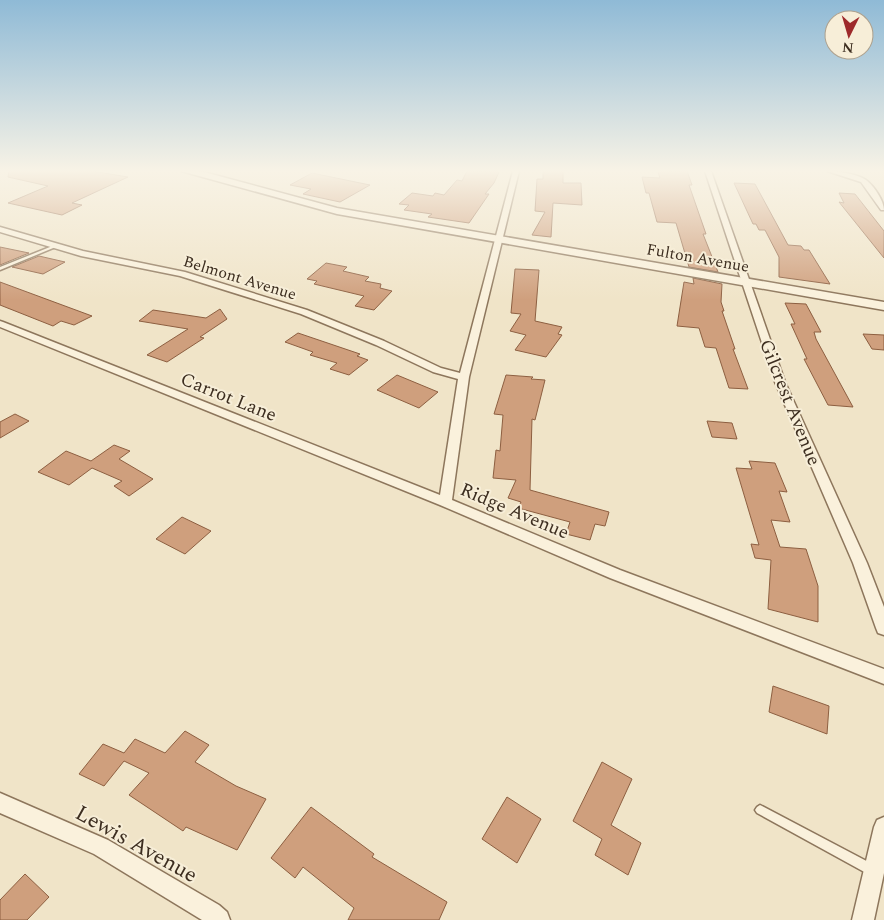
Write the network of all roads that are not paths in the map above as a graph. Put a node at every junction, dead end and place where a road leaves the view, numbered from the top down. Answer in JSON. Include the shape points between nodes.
{"nodes":[{"id":1,"x":358,"y":214,"type":"edge"},
{"id":2,"x":505,"y":214,"type":"edge"},
{"id":3,"x":723,"y":214,"type":"edge"},
{"id":4,"x":0,"y":229,"type":"edge"},
{"id":5,"x":499,"y":238,"type":"junction"},
{"id":6,"x":56,"y":246,"type":"junction"},
{"id":7,"x":0,"y":270,"type":"edge"},
{"id":8,"x":747,"y":282,"type":"junction"},
{"id":9,"x":884,"y":306,"type":"edge"},
{"id":10,"x":0,"y":324,"type":"edge"},
{"id":11,"x":464,"y":377,"type":"junction"},
{"id":12,"x":445,"y":502,"type":"junction"},
{"id":13,"x":884,"y":628,"type":"edge"},
{"id":14,"x":884,"y":677,"type":"edge"},
{"id":15,"x":0,"y":803,"type":"edge"},
{"id":16,"x":760,"y":810,"type":"dead end"},
{"id":17,"x":884,"y":826,"type":"edge"},
{"id":18,"x":875,"y":872,"type":"junction"},
{"id":19,"x":219,"y":920,"type":"edge"},
{"id":20,"x":863,"y":920,"type":"edge"}],
"edges":[{"from":1,"to":5,"type":"street","name":"Fulton Avenue"},
{"from":2,"to":5,"type":"street","name":"Ridge Avenue"},
{"from":3,"to":8,"type":"street","name":"Gilcrest Avenue"},
{"from":4,"to":6,"type":"street","name":"Belmont Avenue"},
{"from":5,"to":8,"type":"street","name":"Fulton Avenue"},
{"from":5,"to":11,"type":"street","name":"Ridge Avenue"},
{"from":6,"to":7,"type":"lane"},
{"from":6,"to":11,"type":"street","name":"Belmont Avenue","via":[[182,274],[304,312],[437,370]]},
{"from":8,"to":9,"type":"street","name":"Fulton Avenue"},
{"from":8,"to":13,"type":"street","name":"Gilcrest Avenue","via":[[780,382],[860,563]]},
{"from":10,"to":12,"type":"street","name":"Carrot Lane"},
{"from":11,"to":12,"type":"street","name":"Ridge Avenue"},
{"from":12,"to":14,"type":"street","name":"Ridge Avenue","via":[[616,574]]},
{"from":15,"to":19,"type":"street","name":"Lewis Avenue","via":[[101,847]]},
{"from":16,"to":18,"type":"lane"},
{"from":17,"to":18,"type":"street"},
{"from":18,"to":20,"type":"street"}]}
